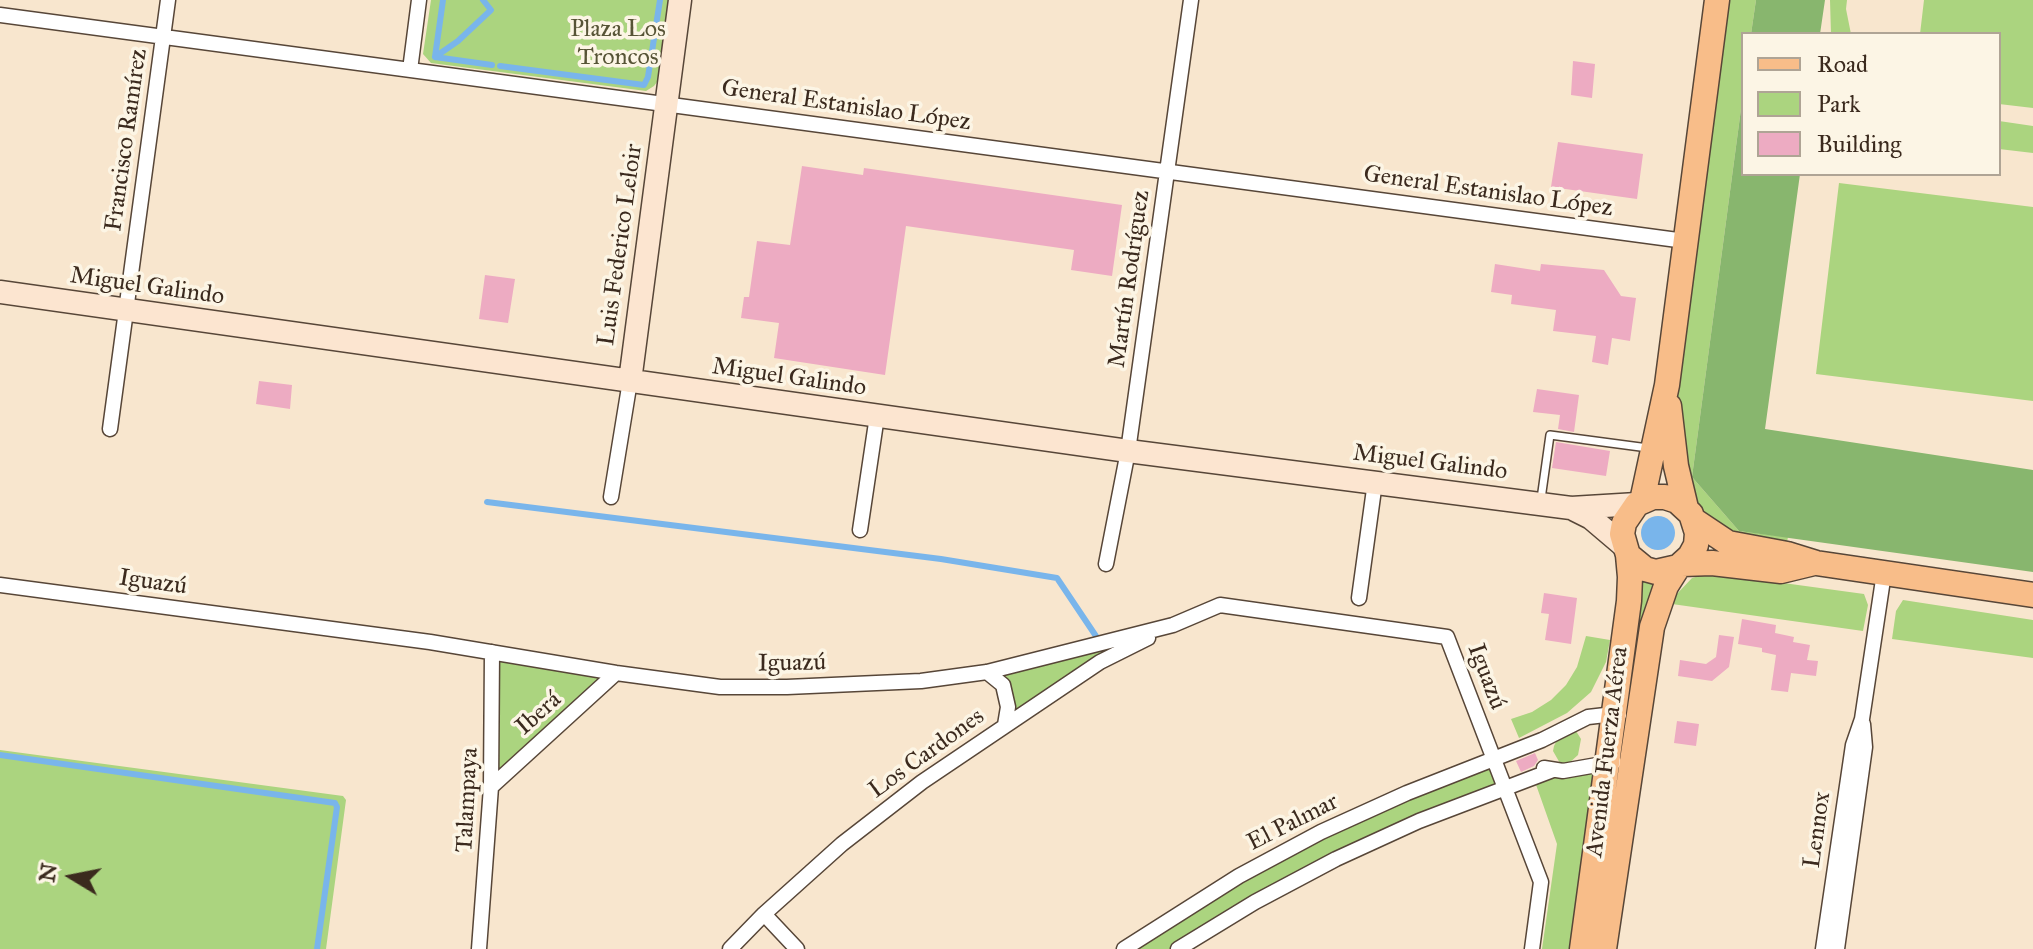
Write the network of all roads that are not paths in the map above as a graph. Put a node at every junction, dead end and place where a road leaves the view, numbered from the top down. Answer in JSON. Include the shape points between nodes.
{"nodes":[{"id":1,"x":168,"y":0,"type":"edge"},
{"id":2,"x":419,"y":0,"type":"edge"},
{"id":3,"x":680,"y":0,"type":"edge"},
{"id":4,"x":1191,"y":0,"type":"edge"},
{"id":5,"x":1717,"y":0,"type":"edge"},
{"id":6,"x":0,"y":15,"type":"edge"},
{"id":7,"x":163,"y":37,"type":"junction"},
{"id":8,"x":410,"y":70,"type":"junction"},
{"id":9,"x":666,"y":104,"type":"junction"},
{"id":10,"x":1167,"y":171,"type":"junction"},
{"id":11,"x":1685,"y":241,"type":"junction"},
{"id":12,"x":0,"y":292,"type":"edge"},
{"id":13,"x":125,"y":310,"type":"junction"},
{"id":14,"x":630,"y":381,"type":"junction"},
{"id":15,"x":1666,"y":388,"type":"junction"},
{"id":16,"x":877,"y":416,"type":"junction"},
{"id":17,"x":110,"y":429,"type":"dead end"},
{"id":18,"x":1654,"y":449,"type":"junction"},
{"id":19,"x":1128,"y":451,"type":"junction"},
{"id":20,"x":1375,"y":482,"type":"junction"},
{"id":21,"x":611,"y":497,"type":"dead end"},
{"id":22,"x":1639,"y":502,"type":"junction"},
{"id":23,"x":1540,"y":503,"type":"junction"},
{"id":24,"x":1571,"y":508,"type":"junction"},
{"id":25,"x":1691,"y":514,"type":"junction"},
{"id":26,"x":860,"y":530,"type":"dead end"},
{"id":27,"x":1626,"y":550,"type":"junction"},
{"id":28,"x":1816,"y":563,"type":"junction"},
{"id":29,"x":1106,"y":564,"type":"dead end"},
{"id":30,"x":1680,"y":566,"type":"junction"},
{"id":31,"x":1884,"y":573,"type":"junction"},
{"id":32,"x":0,"y":585,"type":"edge"},
{"id":33,"x":2033,"y":595,"type":"edge"},
{"id":34,"x":1359,"y":598,"type":"dead end"},
{"id":35,"x":1173,"y":625,"type":"junction"},
{"id":36,"x":492,"y":652,"type":"junction"},
{"id":37,"x":987,"y":672,"type":"junction"},
{"id":38,"x":616,"y":673,"type":"junction"},
{"id":39,"x":1626,"y":718,"type":"junction"},
{"id":40,"x":1862,"y":719,"type":"junction"},
{"id":41,"x":1005,"y":725,"type":"junction"},
{"id":42,"x":1542,"y":740,"type":"junction"},
{"id":43,"x":1494,"y":759,"type":"junction"},
{"id":44,"x":1632,"y":759,"type":"junction"},
{"id":45,"x":1607,"y":763,"type":"junction"},
{"id":46,"x":1553,"y":770,"type":"junction"},
{"id":47,"x":491,"y":787,"type":"junction"},
{"id":48,"x":1505,"y":788,"type":"junction"},
{"id":49,"x":764,"y":914,"type":"junction"},
{"id":50,"x":479,"y":949,"type":"edge"},
{"id":51,"x":730,"y":949,"type":"edge"},
{"id":52,"x":797,"y":949,"type":"edge"},
{"id":53,"x":1124,"y":949,"type":"edge"},
{"id":54,"x":1178,"y":949,"type":"edge"},
{"id":55,"x":1532,"y":949,"type":"edge"},
{"id":56,"x":1582,"y":949,"type":"edge"},
{"id":57,"x":1604,"y":949,"type":"edge"},
{"id":58,"x":1823,"y":949,"type":"edge"},
{"id":59,"x":1837,"y":949,"type":"edge"}],
"edges":[{"from":1,"to":7,"type":"street","name":"Francisco Ramírez"},
{"from":2,"to":8,"type":"street"},
{"from":3,"to":9,"type":"main road","name":"Luis Federico Leloir"},
{"from":4,"to":10,"type":"street","name":"Martín Rodríguez"},
{"from":5,"to":11,"type":"main road","name":"Avenida Fuerza Aérea"},
{"from":6,"to":7,"type":"street","name":"General Estanislao López"},
{"from":7,"to":8,"type":"street","name":"General Estanislao López"},
{"from":7,"to":13,"type":"street","name":"Francisco Ramírez"},
{"from":8,"to":9,"type":"street","name":"General Estanislao López"},
{"from":9,"to":10,"type":"street","name":"General Estanislao López"},
{"from":9,"to":14,"type":"main road","name":"Luis Federico Leloir"},
{"from":10,"to":11,"type":"street","name":"General Estanislao López"},
{"from":10,"to":19,"type":"street","name":"Martín Rodríguez"},
{"from":11,"to":15,"type":"main road","name":"Avenida Fuerza Aérea"},
{"from":12,"to":13,"type":"main road","name":"Miguel Galindo"},
{"from":13,"to":14,"type":"main road","name":"Miguel Galindo"},
{"from":13,"to":17,"type":"street","name":"Francisco Ramírez"},
{"from":14,"to":16,"type":"main road","name":"Miguel Galindo"},
{"from":14,"to":21,"type":"street","name":"Luis Federico Leloir"},
{"from":15,"to":18,"type":"main road","name":"Avenida Fuerza Aérea"},
{"from":15,"to":25,"type":"main road","name":"Avenida Fuerza Aérea","via":[[1674,457]]},
{"from":16,"to":19,"type":"main road","name":"Miguel Galindo"},
{"from":16,"to":26,"type":"street"},
{"from":18,"to":22,"type":"main road","name":"Avenida Fuerza Aérea"},
{"from":18,"to":23,"type":"lane","via":[[1550,435]]},
{"from":19,"to":20,"type":"main road","name":"Miguel Galindo"},
{"from":19,"to":29,"type":"street","name":"Martín Rodríguez"},
{"from":20,"to":23,"type":"main road","name":"Miguel Galindo"},
{"from":20,"to":34,"type":"street"},
{"from":22,"to":24,"type":"main road","name":"Miguel Galindo"},
{"from":22,"to":25,"type":"main road","via":[[1665,497]]},
{"from":22,"to":27,"type":"main road","name":"Avenida Fuerza Aérea","via":[[1624,523]]},
{"from":23,"to":24,"type":"main road","name":"Miguel Galindo"},
{"from":24,"to":27,"type":"main road","name":"Miguel Galindo","via":[[1591,518]]},
{"from":25,"to":28,"type":"main road","via":[[1728,543]]},
{"from":25,"to":30,"type":"main road","name":"Avenida Fuerza Aérea","via":[[1696,545]]},
{"from":27,"to":30,"type":"main road","via":[[1645,569]]},
{"from":27,"to":39,"type":"main road","name":"Avenida Fuerza Aérea"},
{"from":28,"to":30,"type":"main road","via":[[1781,571],[1712,563]]},
{"from":28,"to":31,"type":"main road"},
{"from":30,"to":39,"type":"main road","name":"Avenida Fuerza Aérea","via":[[1666,586]]},
{"from":31,"to":33,"type":"main road"},
{"from":31,"to":40,"type":"street","name":"Lennox"},
{"from":32,"to":36,"type":"street","name":"Iguazú"},
{"from":35,"to":37,"type":"street","name":"Iguazú"},
{"from":35,"to":41,"type":"street","name":"Los Cardones","via":[[1100,662]]},
{"from":35,"to":43,"type":"street","name":"Iguazú","via":[[1220,605],[1447,637]]},
{"from":36,"to":38,"type":"street","name":"Iguazú"},
{"from":36,"to":47,"type":"street","name":"Talampaya"},
{"from":37,"to":38,"type":"street","name":"Iguazú","via":[[921,681],[787,687],[720,687]]},
{"from":37,"to":41,"type":"street","via":[[1003,685]]},
{"from":38,"to":47,"type":"street","name":"Iberá"},
{"from":39,"to":42,"type":"street","name":"El Palmar","via":[[1588,717]]},
{"from":39,"to":44,"type":"main road","name":"Avenida Fuerza Aérea"},
{"from":39,"to":45,"type":"main road","name":"Avenida Fuerza Aérea"},
{"from":40,"to":58,"type":"street","name":"Lennox","via":[[1853,745]]},
{"from":40,"to":59,"type":"street","name":"Lennox","via":[[1865,747]]},
{"from":41,"to":49,"type":"street","name":"Los Cardones","via":[[842,844]]},
{"from":42,"to":43,"type":"street","name":"El Palmar"},
{"from":42,"to":43,"type":"street","name":"El Palmar","via":[[1511,746]]},
{"from":43,"to":48,"type":"street"},
{"from":43,"to":53,"type":"street","name":"El Palmar","via":[[1321,832],[1239,876]]},
{"from":44,"to":45,"type":"street"},
{"from":44,"to":57,"type":"main road","name":"Avenida Fuerza Aérea"},
{"from":45,"to":46,"type":"street"},
{"from":45,"to":56,"type":"main road","name":"Avenida Fuerza Aérea"},
{"from":46,"to":48,"type":"street"},
{"from":46,"to":48,"type":"street","via":[[1541,768]]},
{"from":47,"to":50,"type":"street","name":"Talampaya"},
{"from":48,"to":54,"type":"street","via":[[1336,859]]},
{"from":48,"to":55,"type":"street","via":[[1541,882]]},
{"from":49,"to":51,"type":"street","name":"Los Cardones"},
{"from":49,"to":52,"type":"street"}]}
